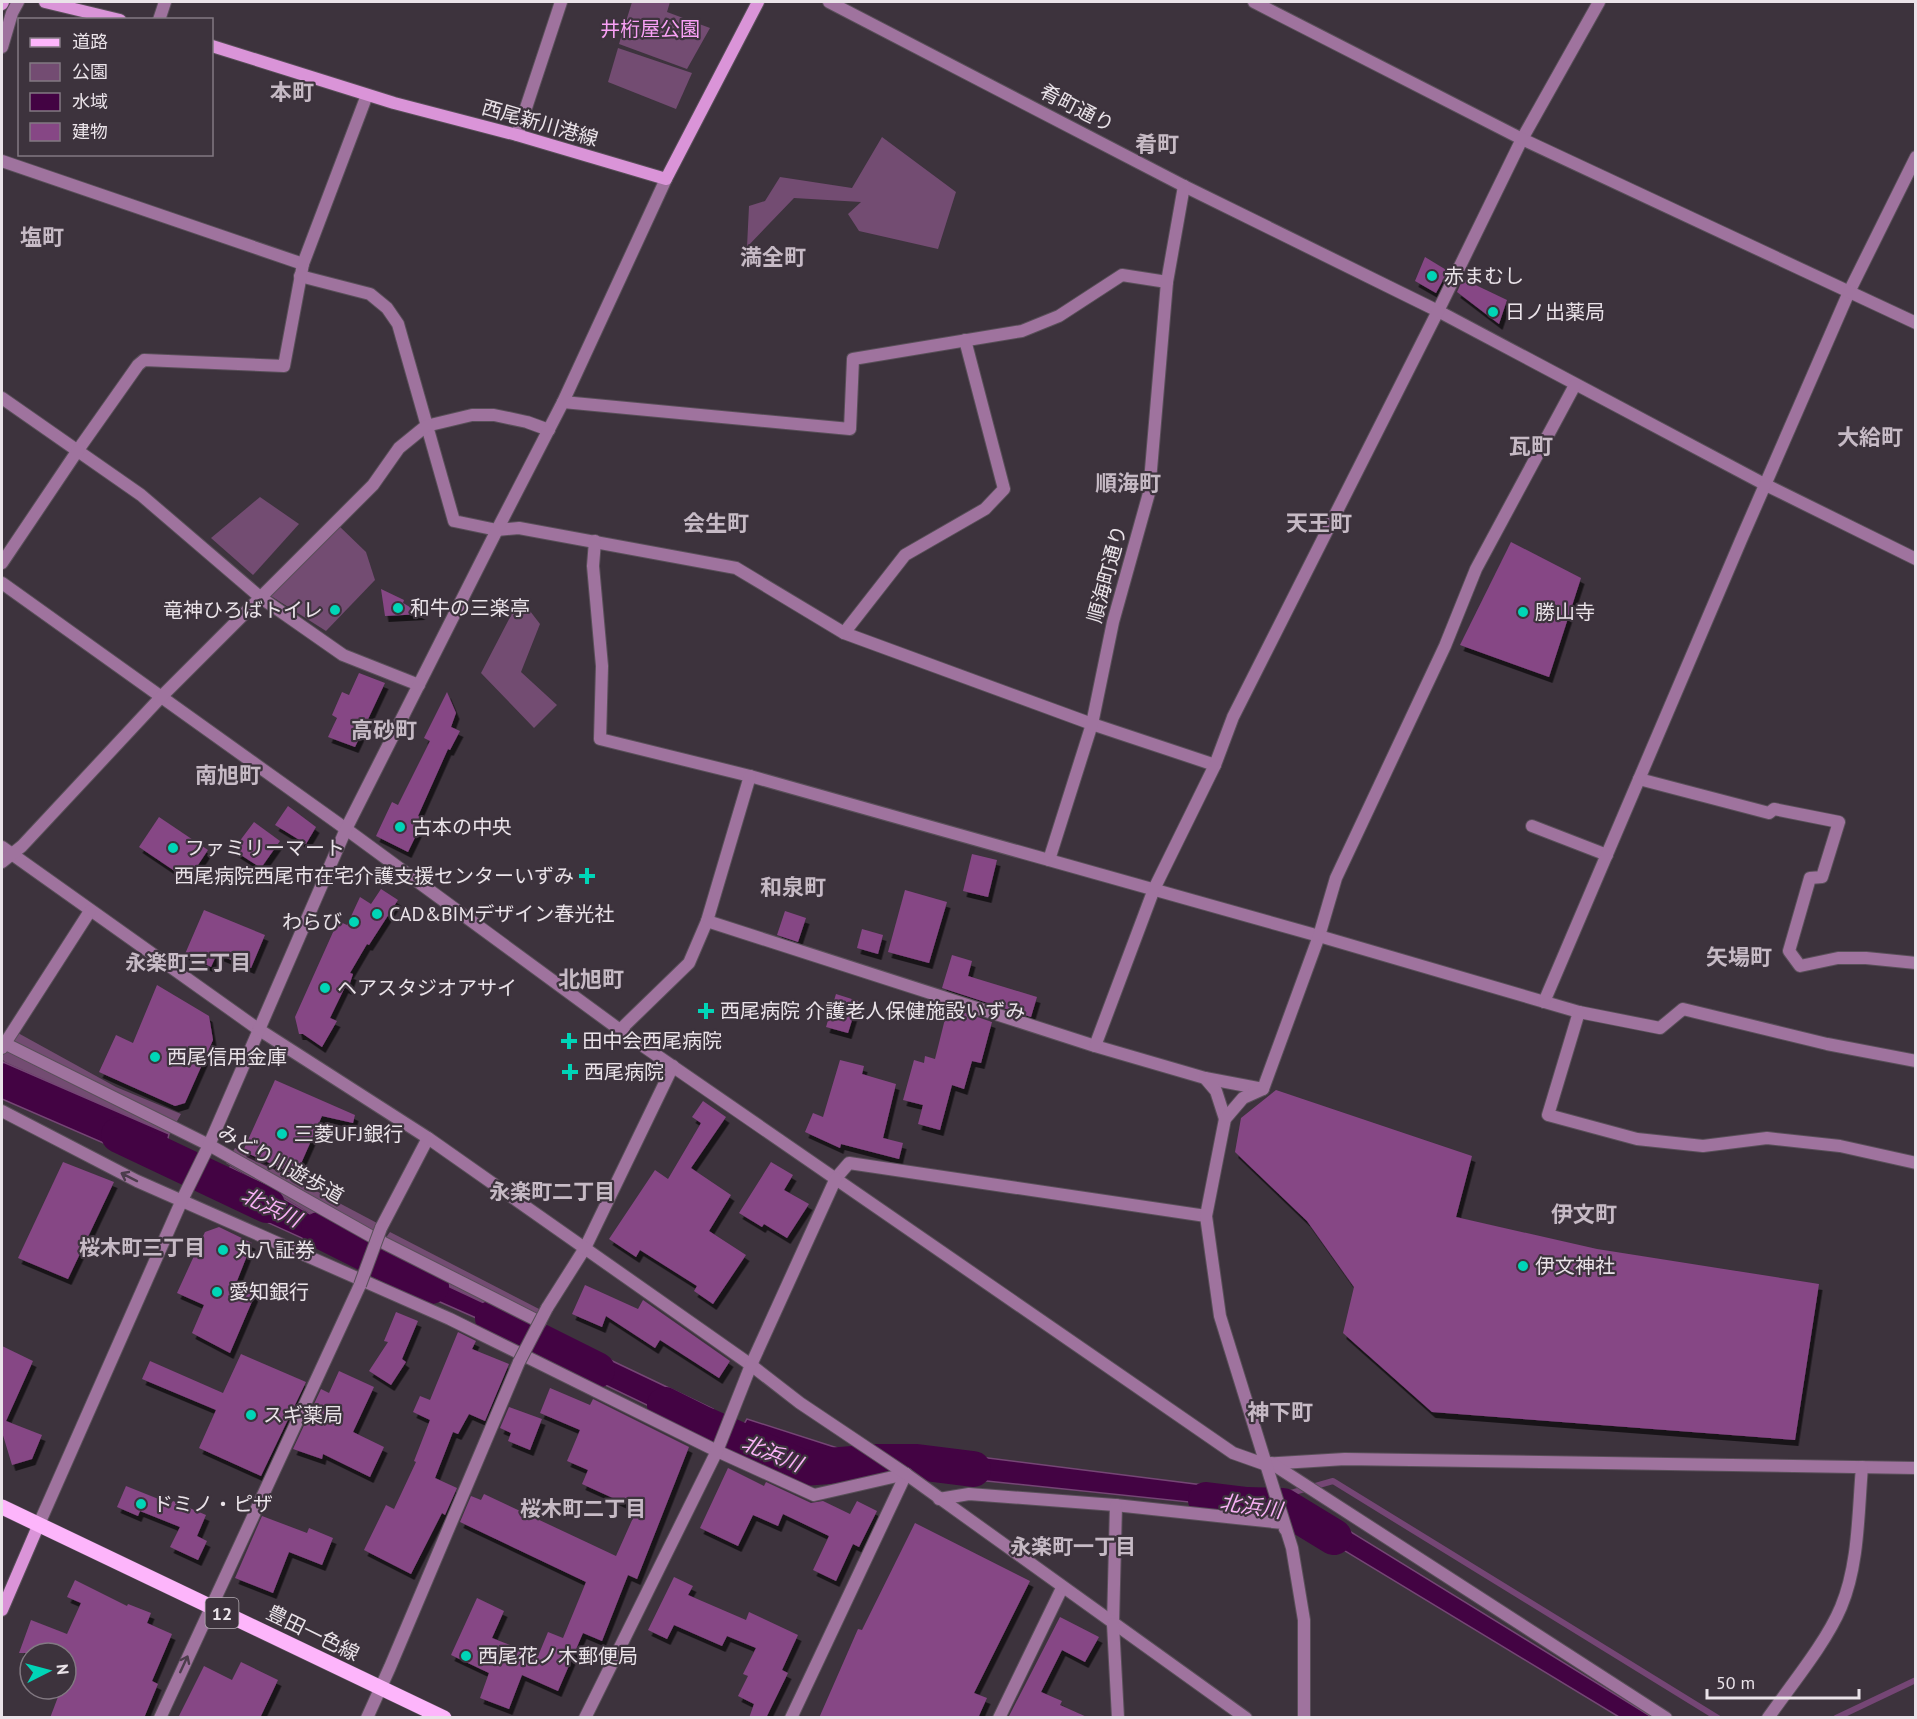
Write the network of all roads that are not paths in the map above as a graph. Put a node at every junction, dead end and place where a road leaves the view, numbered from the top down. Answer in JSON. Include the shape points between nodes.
{"nodes":[{"id":1,"x":18,"y":2,"type":"edge"},
{"id":2,"x":45,"y":2,"type":"edge"},
{"id":3,"x":165,"y":2,"type":"edge"},
{"id":4,"x":561,"y":2,"type":"edge"},
{"id":5,"x":758,"y":2,"type":"edge"},
{"id":6,"x":829,"y":2,"type":"edge"},
{"id":7,"x":1254,"y":2,"type":"edge"},
{"id":8,"x":1599,"y":2,"type":"edge"},
{"id":9,"x":112,"y":18,"type":"edge"},
{"id":10,"x":160,"y":18,"type":"edge"},
{"id":11,"x":213,"y":46,"type":"edge"},
{"id":12,"x":2,"y":47,"type":"edge"},
{"id":13,"x":367,"y":94,"type":"junction"},
{"id":14,"x":517,"y":135,"type":"junction"},
{"id":15,"x":1522,"y":139,"type":"junction"},
{"id":16,"x":1916,"y":157,"type":"edge"},
{"id":17,"x":2,"y":161,"type":"edge"},
{"id":18,"x":666,"y":179,"type":"junction"},
{"id":19,"x":1184,"y":186,"type":"junction"},
{"id":20,"x":301,"y":270,"type":"junction"},
{"id":21,"x":1167,"y":282,"type":"junction"},
{"id":22,"x":1849,"y":292,"type":"junction"},
{"id":23,"x":1438,"y":311,"type":"junction"},
{"id":24,"x":1916,"y":323,"type":"edge"},
{"id":25,"x":965,"y":340,"type":"junction"},
{"id":26,"x":1575,"y":385,"type":"junction"},
{"id":27,"x":2,"y":398,"type":"edge"},
{"id":28,"x":563,"y":402,"type":"junction"},
{"id":29,"x":426,"y":426,"type":"junction"},
{"id":30,"x":549,"y":430,"type":"junction"},
{"id":31,"x":78,"y":450,"type":"junction"},
{"id":32,"x":1766,"y":485,"type":"junction"},
{"id":33,"x":497,"y":530,"type":"junction"},
{"id":34,"x":595,"y":541,"type":"junction"},
{"id":35,"x":1916,"y":560,"type":"edge"},
{"id":36,"x":2,"y":563,"type":"edge"},
{"id":37,"x":2,"y":583,"type":"edge"},
{"id":38,"x":260,"y":597,"type":"junction"},
{"id":39,"x":844,"y":633,"type":"junction"},
{"id":40,"x":419,"y":685,"type":"junction"},
{"id":41,"x":162,"y":696,"type":"junction"},
{"id":42,"x":1092,"y":724,"type":"junction"},
{"id":43,"x":1215,"y":765,"type":"junction"},
{"id":44,"x":750,"y":776,"type":"junction"},
{"id":45,"x":1639,"y":779,"type":"junction"},
{"id":46,"x":1532,"y":826,"type":"dead end"},
{"id":47,"x":346,"y":829,"type":"junction"},
{"id":48,"x":5,"y":854,"type":"edge"},
{"id":49,"x":1607,"y":855,"type":"junction"},
{"id":50,"x":1049,"y":860,"type":"junction"},
{"id":51,"x":1154,"y":889,"type":"junction"},
{"id":52,"x":90,"y":911,"type":"junction"},
{"id":53,"x":707,"y":921,"type":"junction"},
{"id":54,"x":1319,"y":936,"type":"junction"},
{"id":55,"x":1916,"y":963,"type":"edge"},
{"id":56,"x":1544,"y":1002,"type":"junction"},
{"id":57,"x":1579,"y":1012,"type":"junction"},
{"id":58,"x":258,"y":1029,"type":"junction"},
{"id":59,"x":620,"y":1030,"type":"junction"},
{"id":60,"x":2,"y":1044,"type":"edge"},
{"id":61,"x":1095,"y":1046,"type":"junction"},
{"id":62,"x":1916,"y":1061,"type":"edge"},
{"id":63,"x":673,"y":1066,"type":"junction"},
{"id":64,"x":1206,"y":1078,"type":"junction"},
{"id":65,"x":1263,"y":1089,"type":"junction"},
{"id":66,"x":2,"y":1111,"type":"edge"},
{"id":67,"x":1225,"y":1119,"type":"junction"},
{"id":68,"x":428,"y":1138,"type":"junction"},
{"id":69,"x":208,"y":1147,"type":"junction"},
{"id":70,"x":1916,"y":1163,"type":"edge"},
{"id":71,"x":837,"y":1178,"type":"junction"},
{"id":72,"x":182,"y":1200,"type":"junction"},
{"id":73,"x":1206,"y":1216,"type":"junction"},
{"id":74,"x":378,"y":1234,"type":"junction"},
{"id":75,"x":585,"y":1248,"type":"junction"},
{"id":76,"x":540,"y":1322,"type":"junction"},
{"id":77,"x":751,"y":1365,"type":"junction"},
{"id":78,"x":718,"y":1449,"type":"junction"},
{"id":79,"x":1268,"y":1464,"type":"junction"},
{"id":80,"x":1862,"y":1467,"type":"junction"},
{"id":81,"x":1916,"y":1468,"type":"edge"},
{"id":82,"x":906,"y":1474,"type":"junction"},
{"id":83,"x":939,"y":1499,"type":"junction"},
{"id":84,"x":1116,"y":1505,"type":"junction"},
{"id":85,"x":2,"y":1507,"type":"edge"},
{"id":86,"x":39,"y":1524,"type":"junction"},
{"id":87,"x":1284,"y":1526,"type":"junction"},
{"id":88,"x":1062,"y":1588,"type":"junction"},
{"id":89,"x":211,"y":1607,"type":"junction"},
{"id":90,"x":2,"y":1610,"type":"edge"},
{"id":91,"x":1113,"y":1624,"type":"junction"},
{"id":92,"x":380,"y":1689,"type":"junction"},
{"id":93,"x":160,"y":1718,"type":"edge"},
{"id":94,"x":367,"y":1718,"type":"edge"},
{"id":95,"x":444,"y":1718,"type":"edge"},
{"id":96,"x":585,"y":1718,"type":"edge"},
{"id":97,"x":791,"y":1718,"type":"edge"},
{"id":98,"x":999,"y":1718,"type":"edge"},
{"id":99,"x":1118,"y":1718,"type":"edge"},
{"id":100,"x":1246,"y":1718,"type":"edge"},
{"id":101,"x":1304,"y":1718,"type":"edge"},
{"id":102,"x":1666,"y":1718,"type":"edge"},
{"id":103,"x":1768,"y":1718,"type":"edge"}],
"edges":[{"from":1,"to":12,"type":"street"},
{"from":2,"to":9,"type":"main road"},
{"from":3,"to":10,"type":"street"},
{"from":4,"to":14,"type":"street"},
{"from":5,"to":18,"type":"main road"},
{"from":6,"to":19,"type":"street","name":"肴町通り"},
{"from":7,"to":15,"type":"street"},
{"from":8,"to":15,"type":"street"},
{"from":11,"to":13,"type":"main road","name":"西尾新川港線"},
{"from":13,"to":14,"type":"main road","name":"西尾新川港線"},
{"from":13,"to":20,"type":"street"},
{"from":14,"to":18,"type":"main road","name":"西尾新川港線"},
{"from":15,"to":22,"type":"street"},
{"from":15,"to":23,"type":"street"},
{"from":16,"to":22,"type":"street"},
{"from":17,"to":20,"type":"street"},
{"from":18,"to":28,"type":"street"},
{"from":19,"to":21,"type":"street","name":"順海町通り"},
{"from":19,"to":23,"type":"street","name":"肴町通り"},
{"from":20,"to":29,"type":"street","via":[[370,294],[387,308],[398,324]]},
{"from":20,"to":31,"type":"street","via":[[284,366],[144,360]]},
{"from":21,"to":25,"type":"street","via":[[1122,275],[1059,316],[1023,331]]},
{"from":21,"to":42,"type":"street","name":"順海町通り","via":[[1149,493],[1113,622]]},
{"from":22,"to":24,"type":"street"},
{"from":22,"to":32,"type":"street"},
{"from":23,"to":26,"type":"street","name":"肴町通り"},
{"from":23,"to":43,"type":"street","via":[[1233,717]]},
{"from":25,"to":28,"type":"street","via":[[853,359],[850,429]]},
{"from":25,"to":39,"type":"street","via":[[1004,489],[985,509],[905,555]]},
{"from":26,"to":32,"type":"street","name":"肴町通り"},
{"from":26,"to":54,"type":"street","via":[[1476,569],[1445,646],[1336,878]]},
{"from":27,"to":31,"type":"street"},
{"from":28,"to":30,"type":"street"},
{"from":29,"to":30,"type":"street","via":[[472,415],[527,422]]},
{"from":29,"to":33,"type":"street","via":[[454,521]]},
{"from":29,"to":38,"type":"street","via":[[399,448],[373,485]]},
{"from":30,"to":33,"type":"street"},
{"from":31,"to":36,"type":"street"},
{"from":31,"to":38,"type":"street","via":[[141,495]]},
{"from":32,"to":35,"type":"street","name":"肴町通り"},
{"from":32,"to":45,"type":"street"},
{"from":33,"to":34,"type":"street","via":[[519,528]]},
{"from":33,"to":40,"type":"street"},
{"from":34,"to":39,"type":"street","via":[[736,568]]},
{"from":34,"to":44,"type":"street","via":[[593,566],[602,666],[600,739]]},
{"from":37,"to":41,"type":"street"},
{"from":38,"to":40,"type":"street","via":[[343,655]]},
{"from":38,"to":41,"type":"street"},
{"from":39,"to":42,"type":"street"},
{"from":40,"to":47,"type":"street"},
{"from":41,"to":47,"type":"street"},
{"from":41,"to":48,"type":"street","via":[[22,846]]},
{"from":42,"to":43,"type":"street"},
{"from":42,"to":50,"type":"street","name":"順海町通り"},
{"from":43,"to":51,"type":"street"},
{"from":44,"to":50,"type":"street"},
{"from":44,"to":53,"type":"street"},
{"from":45,"to":49,"type":"street"},
{"from":45,"to":55,"type":"street","via":[[1769,813],[1774,809],[1839,822],[1822,878],[1810,878],[1790,951],[1800,966],[1838,958]]},
{"from":46,"to":49,"type":"street"},
{"from":47,"to":58,"type":"street"},
{"from":47,"to":59,"type":"street"},
{"from":48,"to":52,"type":"street"},
{"from":49,"to":56,"type":"street"},
{"from":50,"to":51,"type":"street"},
{"from":51,"to":54,"type":"street"},
{"from":51,"to":61,"type":"street"},
{"from":52,"to":58,"type":"street"},
{"from":52,"to":60,"type":"street"},
{"from":53,"to":59,"type":"street","via":[[689,963]]},
{"from":53,"to":61,"type":"street"},
{"from":54,"to":56,"type":"street"},
{"from":54,"to":65,"type":"street"},
{"from":56,"to":57,"type":"street"},
{"from":57,"to":62,"type":"street","via":[[1660,1028],[1683,1009]]},
{"from":57,"to":70,"type":"street","via":[[1548,1115],[1637,1139],[1703,1146],[1767,1138],[1840,1146]]},
{"from":58,"to":68,"type":"street"},
{"from":58,"to":69,"type":"street"},
{"from":59,"to":63,"type":"street"},
{"from":60,"to":69,"type":"street","name":"みどり川遊歩道"},
{"from":61,"to":64,"type":"street"},
{"from":63,"to":71,"type":"street"},
{"from":63,"to":75,"type":"street"},
{"from":64,"to":65,"type":"street"},
{"from":64,"to":67,"type":"street","via":[[1216,1092]]},
{"from":65,"to":67,"type":"street","via":[[1243,1098]]},
{"from":72,"to":66,"type":"street","one_way":true},
{"from":67,"to":73,"type":"street"},
{"from":68,"to":74,"type":"street"},
{"from":68,"to":75,"type":"street"},
{"from":69,"to":72,"type":"street"},
{"from":69,"to":74,"type":"street","name":"みどり川遊歩道"},
{"from":71,"to":73,"type":"street","via":[[849,1162]]},
{"from":71,"to":77,"type":"street"},
{"from":71,"to":79,"type":"street","via":[[1233,1452]]},
{"from":72,"to":78,"type":"street","via":[[440,1314]]},
{"from":72,"to":86,"type":"street"},
{"from":73,"to":79,"type":"street","via":[[1220,1316]]},
{"from":74,"to":76,"type":"street","name":"みどり川遊歩道"},
{"from":74,"to":89,"type":"street","bridge":true,"via":[[360,1285]]},
{"from":75,"to":76,"type":"street","bridge":true},
{"from":75,"to":77,"type":"street"},
{"from":76,"to":92,"type":"street","bridge":true,"via":[[519,1362]]},
{"from":77,"to":78,"type":"street"},
{"from":77,"to":82,"type":"street"},
{"from":78,"to":82,"type":"street","via":[[814,1495]]},
{"from":78,"to":96,"type":"street"},
{"from":79,"to":80,"type":"street","via":[[1345,1459]]},
{"from":79,"to":87,"type":"street"},
{"from":79,"to":102,"type":"street"},
{"from":80,"to":81,"type":"street"},
{"from":80,"to":103,"type":"street","via":[[1853,1570],[1842,1606]]},
{"from":82,"to":83,"type":"street"},
{"from":82,"to":97,"type":"street"},
{"from":83,"to":84,"type":"street","via":[[969,1494]]},
{"from":83,"to":88,"type":"street"},
{"from":84,"to":87,"type":"street"},
{"from":84,"to":91,"type":"street"},
{"from":85,"to":86,"type":"main road","name":"豊田一色線","number":"12"},
{"from":86,"to":89,"type":"main road","name":"豊田一色線","number":"12"},
{"from":86,"to":90,"type":"main road"},
{"from":87,"to":101,"type":"street","via":[[1292,1548],[1304,1620]]},
{"from":88,"to":91,"type":"street"},
{"from":88,"to":98,"type":"street"},
{"from":89,"to":92,"type":"main road","name":"豊田一色線","number":"12"},
{"from":93,"to":89,"type":"street","one_way":true},
{"from":91,"to":99,"type":"street"},
{"from":91,"to":100,"type":"street"},
{"from":92,"to":94,"type":"street"},
{"from":92,"to":95,"type":"main road","name":"豊田一色線","number":"12"}]}
